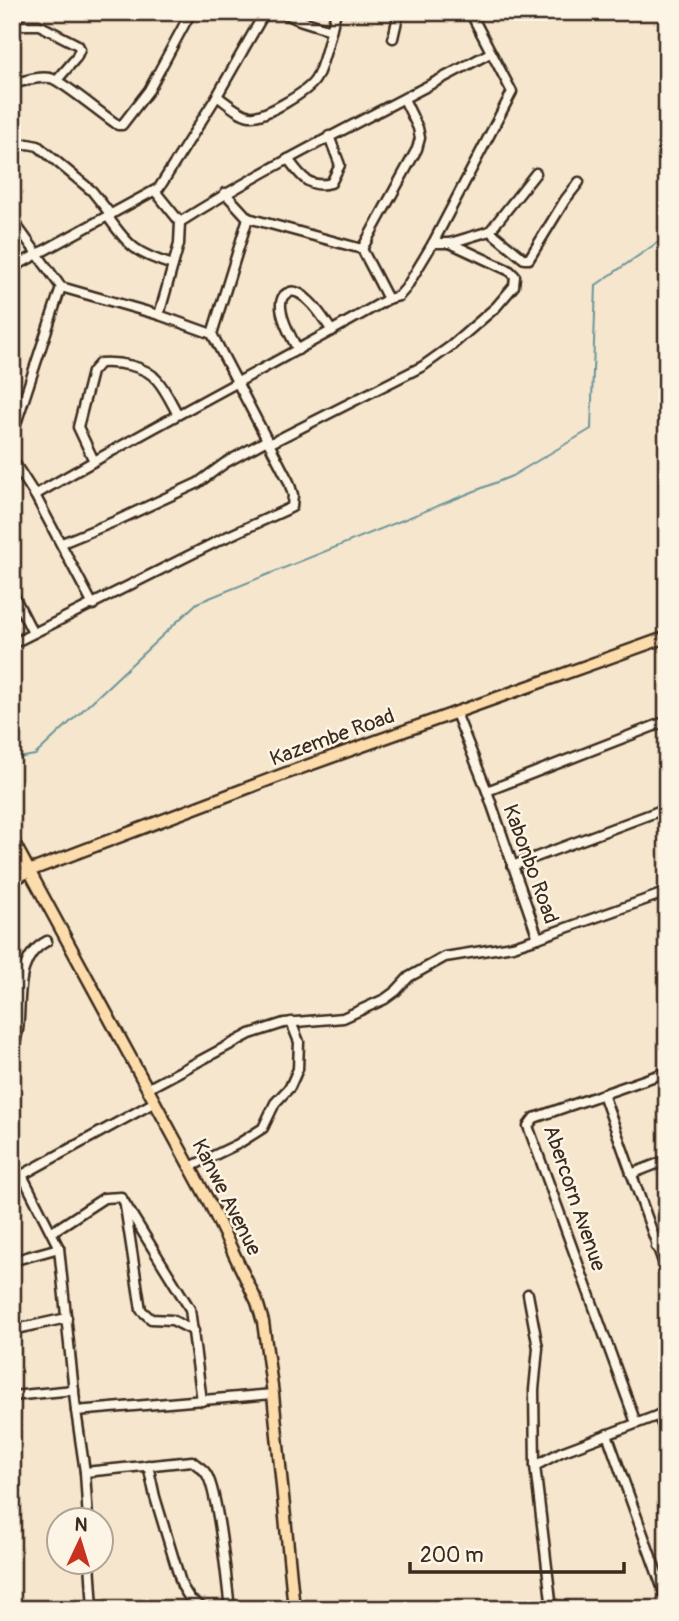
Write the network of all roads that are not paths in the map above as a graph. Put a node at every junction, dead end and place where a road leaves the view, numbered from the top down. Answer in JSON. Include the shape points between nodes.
{"nodes":[{"id":1,"x":191,"y":12,"type":"edge"},
{"id":2,"x":253,"y":12,"type":"edge"},
{"id":3,"x":282,"y":12,"type":"edge"},
{"id":4,"x":336,"y":12,"type":"edge"},
{"id":5,"x":399,"y":12,"type":"edge"},
{"id":6,"x":470,"y":12,"type":"edge"},
{"id":7,"x":264,"y":14,"type":"edge"},
{"id":8,"x":12,"y":25,"type":"edge"},
{"id":9,"x":331,"y":30,"type":"junction"},
{"id":10,"x":393,"y":38,"type":"dead end"},
{"id":11,"x":490,"y":54,"type":"junction"},
{"id":12,"x":58,"y":79,"type":"junction"},
{"id":13,"x":12,"y":84,"type":"edge"},
{"id":14,"x":217,"y":96,"type":"junction"},
{"id":15,"x":404,"y":99,"type":"junction"},
{"id":16,"x":329,"y":136,"type":"junction"},
{"id":17,"x":12,"y":146,"type":"edge"},
{"id":18,"x":288,"y":159,"type":"junction"},
{"id":19,"x":536,"y":173,"type":"dead end"},
{"id":20,"x":579,"y":182,"type":"dead end"},
{"id":21,"x":156,"y":191,"type":"junction"},
{"id":22,"x":225,"y":194,"type":"junction"},
{"id":23,"x":109,"y":216,"type":"junction"},
{"id":24,"x":247,"y":218,"type":"junction"},
{"id":25,"x":12,"y":219,"type":"edge"},
{"id":26,"x":180,"y":222,"type":"junction"},
{"id":27,"x":490,"y":231,"type":"junction"},
{"id":28,"x":433,"y":243,"type":"junction"},
{"id":29,"x":450,"y":243,"type":"junction"},
{"id":30,"x":362,"y":249,"type":"junction"},
{"id":31,"x":39,"y":253,"type":"junction"},
{"id":32,"x":173,"y":265,"type":"junction"},
{"id":33,"x":12,"y":268,"type":"edge"},
{"id":34,"x":61,"y":287,"type":"junction"},
{"id":35,"x":388,"y":299,"type":"junction"},
{"id":36,"x":159,"y":315,"type":"junction"},
{"id":37,"x":332,"y":331,"type":"junction"},
{"id":38,"x":212,"y":334,"type":"junction"},
{"id":39,"x":298,"y":350,"type":"junction"},
{"id":40,"x":239,"y":382,"type":"junction"},
{"id":41,"x":177,"y":413,"type":"junction"},
{"id":42,"x":15,"y":417,"type":"edge"},
{"id":43,"x":12,"y":436,"type":"edge"},
{"id":44,"x":268,"y":442,"type":"junction"},
{"id":45,"x":12,"y":459,"type":"edge"},
{"id":46,"x":94,"y":461,"type":"junction"},
{"id":47,"x":35,"y":495,"type":"junction"},
{"id":48,"x":62,"y":542,"type":"junction"},
{"id":49,"x":12,"y":592,"type":"edge"},
{"id":50,"x":93,"y":604,"type":"junction"},
{"id":51,"x":33,"y":633,"type":"junction"},
{"id":52,"x":667,"y":637,"type":"edge"},
{"id":53,"x":12,"y":644,"type":"edge"},
{"id":54,"x":456,"y":713,"type":"junction"},
{"id":55,"x":667,"y":720,"type":"edge"},
{"id":56,"x":486,"y":791,"type":"junction"},
{"id":57,"x":667,"y":808,"type":"edge"},
{"id":58,"x":12,"y":839,"type":"edge"},
{"id":59,"x":512,"y":866,"type":"junction"},
{"id":60,"x":29,"y":871,"type":"junction"},
{"id":61,"x":12,"y":880,"type":"edge"},
{"id":62,"x":667,"y":892,"type":"edge"},
{"id":63,"x":538,"y":939,"type":"junction"},
{"id":64,"x":47,"y":941,"type":"dead end"},
{"id":65,"x":291,"y":1022,"type":"junction"},
{"id":66,"x":12,"y":1057,"type":"edge"},
{"id":67,"x":667,"y":1072,"type":"edge"},
{"id":68,"x":148,"y":1089,"type":"junction"},
{"id":69,"x":603,"y":1094,"type":"junction"},
{"id":70,"x":155,"y":1102,"type":"junction"},
{"id":71,"x":667,"y":1160,"type":"edge"},
{"id":72,"x":190,"y":1167,"type":"junction"},
{"id":73,"x":631,"y":1174,"type":"junction"},
{"id":74,"x":22,"y":1175,"type":"junction"},
{"id":75,"x":12,"y":1180,"type":"edge"},
{"id":76,"x":124,"y":1201,"type":"junction"},
{"id":77,"x":52,"y":1232,"type":"junction"},
{"id":78,"x":667,"y":1243,"type":"edge"},
{"id":79,"x":656,"y":1247,"type":"junction"},
{"id":80,"x":59,"y":1248,"type":"junction"},
{"id":81,"x":12,"y":1261,"type":"edge"},
{"id":82,"x":667,"y":1273,"type":"edge"},
{"id":83,"x":528,"y":1294,"type":"dead end"},
{"id":84,"x":67,"y":1318,"type":"junction"},
{"id":85,"x":12,"y":1330,"type":"edge"},
{"id":86,"x":194,"y":1331,"type":"junction"},
{"id":87,"x":74,"y":1391,"type":"junction"},
{"id":88,"x":273,"y":1394,"type":"junction"},
{"id":89,"x":12,"y":1396,"type":"edge"},
{"id":90,"x":202,"y":1401,"type":"junction"},
{"id":91,"x":76,"y":1411,"type":"junction"},
{"id":92,"x":663,"y":1413,"type":"edge"},
{"id":93,"x":636,"y":1423,"type":"junction"},
{"id":94,"x":607,"y":1434,"type":"junction"},
{"id":95,"x":667,"y":1436,"type":"edge"},
{"id":96,"x":148,"y":1465,"type":"junction"},
{"id":97,"x":535,"y":1466,"type":"junction"},
{"id":98,"x":85,"y":1472,"type":"junction"},
{"id":99,"x":87,"y":1506,"type":"edge"},
{"id":100,"x":91,"y":1576,"type":"edge"},
{"id":101,"x":667,"y":1601,"type":"edge"},
{"id":102,"x":93,"y":1609,"type":"edge"},
{"id":103,"x":204,"y":1609,"type":"edge"},
{"id":104,"x":230,"y":1609,"type":"edge"},
{"id":105,"x":294,"y":1609,"type":"edge"},
{"id":106,"x":552,"y":1609,"type":"edge"}],
"edges":[{"from":1,"to":12,"type":"street","via":[[149,90],[121,125]]},
{"from":2,"to":7,"type":"street"},
{"from":3,"to":9,"type":"street"},
{"from":4,"to":9,"type":"street"},
{"from":5,"to":10,"type":"street"},
{"from":6,"to":11,"type":"street"},
{"from":7,"to":14,"type":"street"},
{"from":8,"to":12,"type":"street","via":[[39,25],[78,46],[76,58]]},
{"from":9,"to":14,"type":"street","via":[[314,82],[300,94],[253,117]]},
{"from":11,"to":15,"type":"street"},
{"from":11,"to":28,"type":"street","via":[[512,92]]},
{"from":12,"to":13,"type":"street","via":[[44,77]]},
{"from":14,"to":21,"type":"street"},
{"from":15,"to":16,"type":"street"},
{"from":15,"to":30,"type":"street","via":[[420,138],[417,149]]},
{"from":16,"to":18,"type":"street"},
{"from":16,"to":18,"type":"street","via":[[340,165],[331,183],[304,180]]},
{"from":17,"to":23,"type":"street","via":[[38,146],[92,191]]},
{"from":18,"to":22,"type":"street"},
{"from":19,"to":27,"type":"street"},
{"from":20,"to":27,"type":"street","via":[[529,259]]},
{"from":21,"to":23,"type":"street"},
{"from":21,"to":26,"type":"street"},
{"from":22,"to":24,"type":"street"},
{"from":22,"to":26,"type":"street"},
{"from":23,"to":31,"type":"street"},
{"from":23,"to":32,"type":"street","via":[[126,244]]},
{"from":24,"to":30,"type":"street"},
{"from":24,"to":38,"type":"street"},
{"from":25,"to":31,"type":"street"},
{"from":26,"to":32,"type":"street"},
{"from":27,"to":29,"type":"street"},
{"from":28,"to":29,"type":"street"},
{"from":28,"to":35,"type":"street","via":[[406,288]]},
{"from":29,"to":44,"type":"street","via":[[515,276],[514,286],[496,307],[423,366]]},
{"from":30,"to":35,"type":"street"},
{"from":31,"to":33,"type":"street"},
{"from":31,"to":34,"type":"street"},
{"from":32,"to":36,"type":"street"},
{"from":34,"to":36,"type":"street"},
{"from":34,"to":42,"type":"street"},
{"from":35,"to":37,"type":"street"},
{"from":36,"to":38,"type":"street"},
{"from":37,"to":39,"type":"street"},
{"from":37,"to":39,"type":"street","via":[[310,302],[288,292],[281,313]]},
{"from":38,"to":40,"type":"street"},
{"from":39,"to":40,"type":"street"},
{"from":40,"to":41,"type":"street"},
{"from":40,"to":44,"type":"street"},
{"from":41,"to":46,"type":"street"},
{"from":41,"to":46,"type":"street","via":[[150,373],[115,362],[100,363],[92,372],[78,427]]},
{"from":42,"to":43,"type":"street"},
{"from":44,"to":48,"type":"street","via":[[225,463],[198,483]]},
{"from":44,"to":50,"type":"street","via":[[289,482],[292,507]]},
{"from":45,"to":47,"type":"street"},
{"from":46,"to":47,"type":"street"},
{"from":47,"to":48,"type":"street"},
{"from":48,"to":50,"type":"street"},
{"from":49,"to":51,"type":"street"},
{"from":50,"to":51,"type":"street"},
{"from":51,"to":53,"type":"street"},
{"from":52,"to":54,"type":"main road","name":"Kazembe Road"},
{"from":54,"to":56,"type":"street","name":"Kabonbo Road"},
{"from":54,"to":60,"type":"main road","name":"Kazembe Road"},
{"from":55,"to":56,"type":"street"},
{"from":56,"to":59,"type":"street","name":"Kabonbo Road"},
{"from":57,"to":59,"type":"street"},
{"from":58,"to":60,"type":"main road","name":"Kanwe Avenue"},
{"from":59,"to":63,"type":"street","name":"Kabonbo Road"},
{"from":60,"to":61,"type":"main road","name":"Kazembe Road"},
{"from":60,"to":68,"type":"main road","name":"Kanwe Avenue"},
{"from":62,"to":63,"type":"street","name":"Kabonbo Road"},
{"from":63,"to":65,"type":"street","via":[[445,957],[409,977],[385,999],[343,1018]]},
{"from":64,"to":66,"type":"street","via":[[32,951],[24,966]]},
{"from":65,"to":68,"type":"street","via":[[243,1037]]},
{"from":65,"to":72,"type":"street","via":[[299,1042],[298,1069],[263,1128]]},
{"from":67,"to":69,"type":"street","name":"Abercorn Avenue"},
{"from":68,"to":70,"type":"main road","name":"Kanwe Avenue"},
{"from":69,"to":73,"type":"street"},
{"from":69,"to":93,"type":"street","name":"Abercorn Avenue","via":[[534,1118],[528,1126]]},
{"from":70,"to":72,"type":"main road","name":"Kanwe Avenue"},
{"from":70,"to":74,"type":"street"},
{"from":71,"to":73,"type":"street"},
{"from":72,"to":88,"type":"main road","name":"Kanwe Avenue","via":[[257,1301]]},
{"from":73,"to":79,"type":"street"},
{"from":74,"to":75,"type":"street"},
{"from":74,"to":77,"type":"street"},
{"from":76,"to":77,"type":"street","via":[[121,1196],[104,1198]]},
{"from":76,"to":86,"type":"street","via":[[186,1302]]},
{"from":76,"to":86,"type":"street","via":[[141,1310],[151,1319],[172,1320]]},
{"from":77,"to":80,"type":"street"},
{"from":78,"to":79,"type":"street"},
{"from":79,"to":82,"type":"street"},
{"from":80,"to":81,"type":"street"},
{"from":80,"to":84,"type":"street"},
{"from":83,"to":97,"type":"street","via":[[538,1348]]},
{"from":84,"to":85,"type":"street"},
{"from":84,"to":87,"type":"street"},
{"from":86,"to":90,"type":"street"},
{"from":87,"to":89,"type":"street"},
{"from":87,"to":91,"type":"street"},
{"from":88,"to":90,"type":"street"},
{"from":88,"to":105,"type":"main road","name":"Kanwe Avenue"},
{"from":90,"to":91,"type":"street"},
{"from":91,"to":98,"type":"street"},
{"from":92,"to":93,"type":"street"},
{"from":92,"to":95,"type":"street"},
{"from":93,"to":94,"type":"street"},
{"from":94,"to":97,"type":"street"},
{"from":94,"to":101,"type":"street"},
{"from":96,"to":98,"type":"street"},
{"from":96,"to":103,"type":"street","via":[[181,1586]]},
{"from":96,"to":104,"type":"street","via":[[192,1461],[205,1472],[215,1503]]},
{"from":97,"to":106,"type":"street"},
{"from":98,"to":99,"type":"street"},
{"from":100,"to":102,"type":"street"}]}
